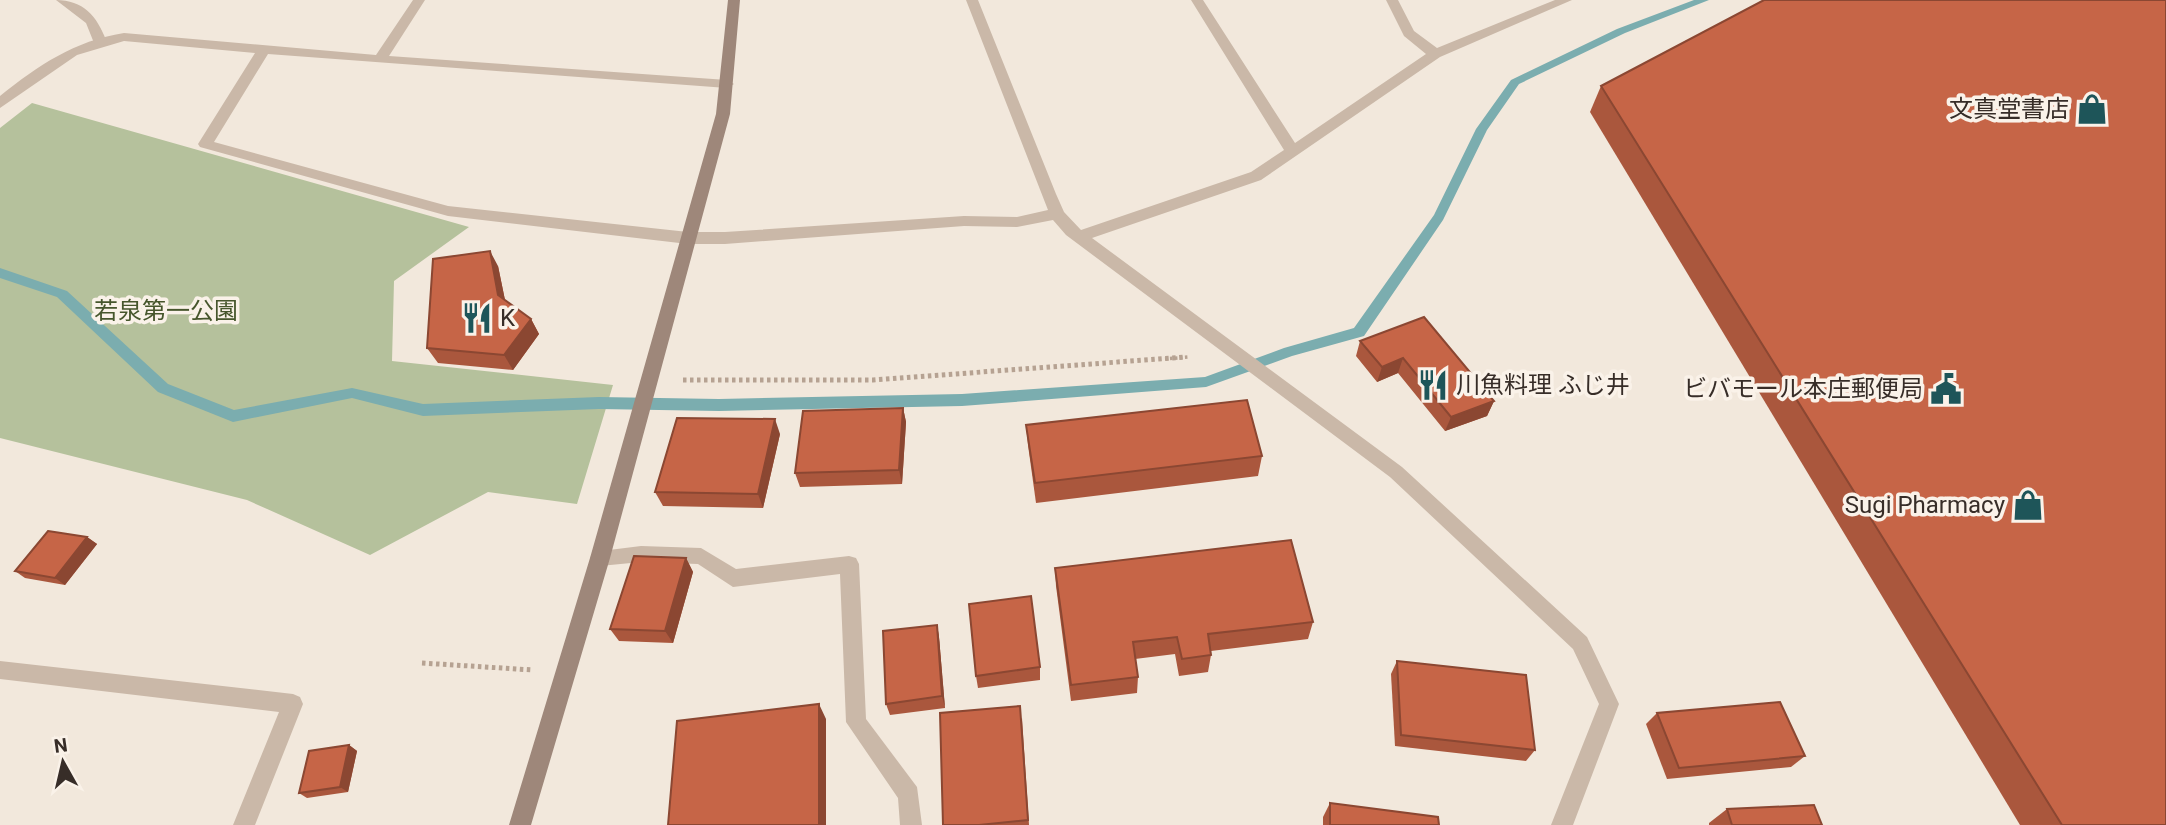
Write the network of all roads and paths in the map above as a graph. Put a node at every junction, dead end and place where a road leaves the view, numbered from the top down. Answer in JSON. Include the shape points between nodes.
{"nodes":[{"id":1,"x":62,"y":0,"type":"edge"},
{"id":2,"x":419,"y":0,"type":"edge"},
{"id":3,"x":734,"y":0,"type":"edge"},
{"id":4,"x":972,"y":0,"type":"edge"},
{"id":5,"x":1196,"y":0,"type":"edge"},
{"id":6,"x":1392,"y":0,"type":"edge"},
{"id":7,"x":1563,"y":1,"type":"edge"},
{"id":8,"x":99,"y":40,"type":"junction"},
{"id":9,"x":264,"y":49,"type":"junction"},
{"id":10,"x":1435,"y":54,"type":"junction"},
{"id":11,"x":380,"y":60,"type":"junction"},
{"id":12,"x":727,"y":84,"type":"junction"},
{"id":13,"x":0,"y":103,"type":"edge"},
{"id":14,"x":1293,"y":152,"type":"junction"},
{"id":15,"x":1057,"y":214,"type":"junction"},
{"id":16,"x":1079,"y":237,"type":"junction"},
{"id":17,"x":688,"y":238,"type":"junction"},
{"id":18,"x":1230,"y":349,"type":"junction"},
{"id":19,"x":650,"y":381,"type":"junction"},
{"id":20,"x":600,"y":558,"type":"junction"},
{"id":21,"x":422,"y":663,"type":"dead end"},
{"id":22,"x":0,"y":670,"type":"edge"},
{"id":23,"x":566,"y":673,"type":"junction"},
{"id":24,"x":244,"y":825,"type":"edge"},
{"id":25,"x":520,"y":825,"type":"edge"},
{"id":26,"x":911,"y":825,"type":"edge"},
{"id":27,"x":1562,"y":825,"type":"edge"}],
"edges":[{"from":1,"to":8,"type":"street","via":[[92,21]]},
{"from":2,"to":11,"type":"street"},
{"from":3,"to":12,"type":"street"},
{"from":4,"to":15,"type":"street"},
{"from":5,"to":14,"type":"street"},
{"from":6,"to":10,"type":"street","via":[[1409,33]]},
{"from":7,"to":10,"type":"street"},
{"from":8,"to":9,"type":"street","via":[[124,37]]},
{"from":8,"to":13,"type":"street","via":[[71,50]]},
{"from":9,"to":11,"type":"street"},
{"from":9,"to":17,"type":"street","via":[[205,144],[447,211]]},
{"from":10,"to":14,"type":"street"},
{"from":11,"to":12,"type":"street"},
{"from":12,"to":17,"type":"street"},
{"from":14,"to":16,"type":"street","via":[[1256,176]]},
{"from":15,"to":16,"type":"street"},
{"from":15,"to":17,"type":"street","via":[[1017,222],[964,221]]},
{"from":16,"to":18,"type":"street"},
{"from":17,"to":19,"type":"street"},
{"from":18,"to":19,"type":"path","via":[[1212,355],[882,380]]},
{"from":18,"to":27,"type":"street","via":[[1396,472],[1580,643],[1609,704]]},
{"from":19,"to":20,"type":"street"},
{"from":20,"to":23,"type":"street"},
{"from":20,"to":26,"type":"street","via":[[701,556],[733,579],[849,565],[856,722],[909,795]]},
{"from":21,"to":23,"type":"path"},
{"from":22,"to":24,"type":"street","via":[[293,704]]},
{"from":23,"to":25,"type":"street"}]}
